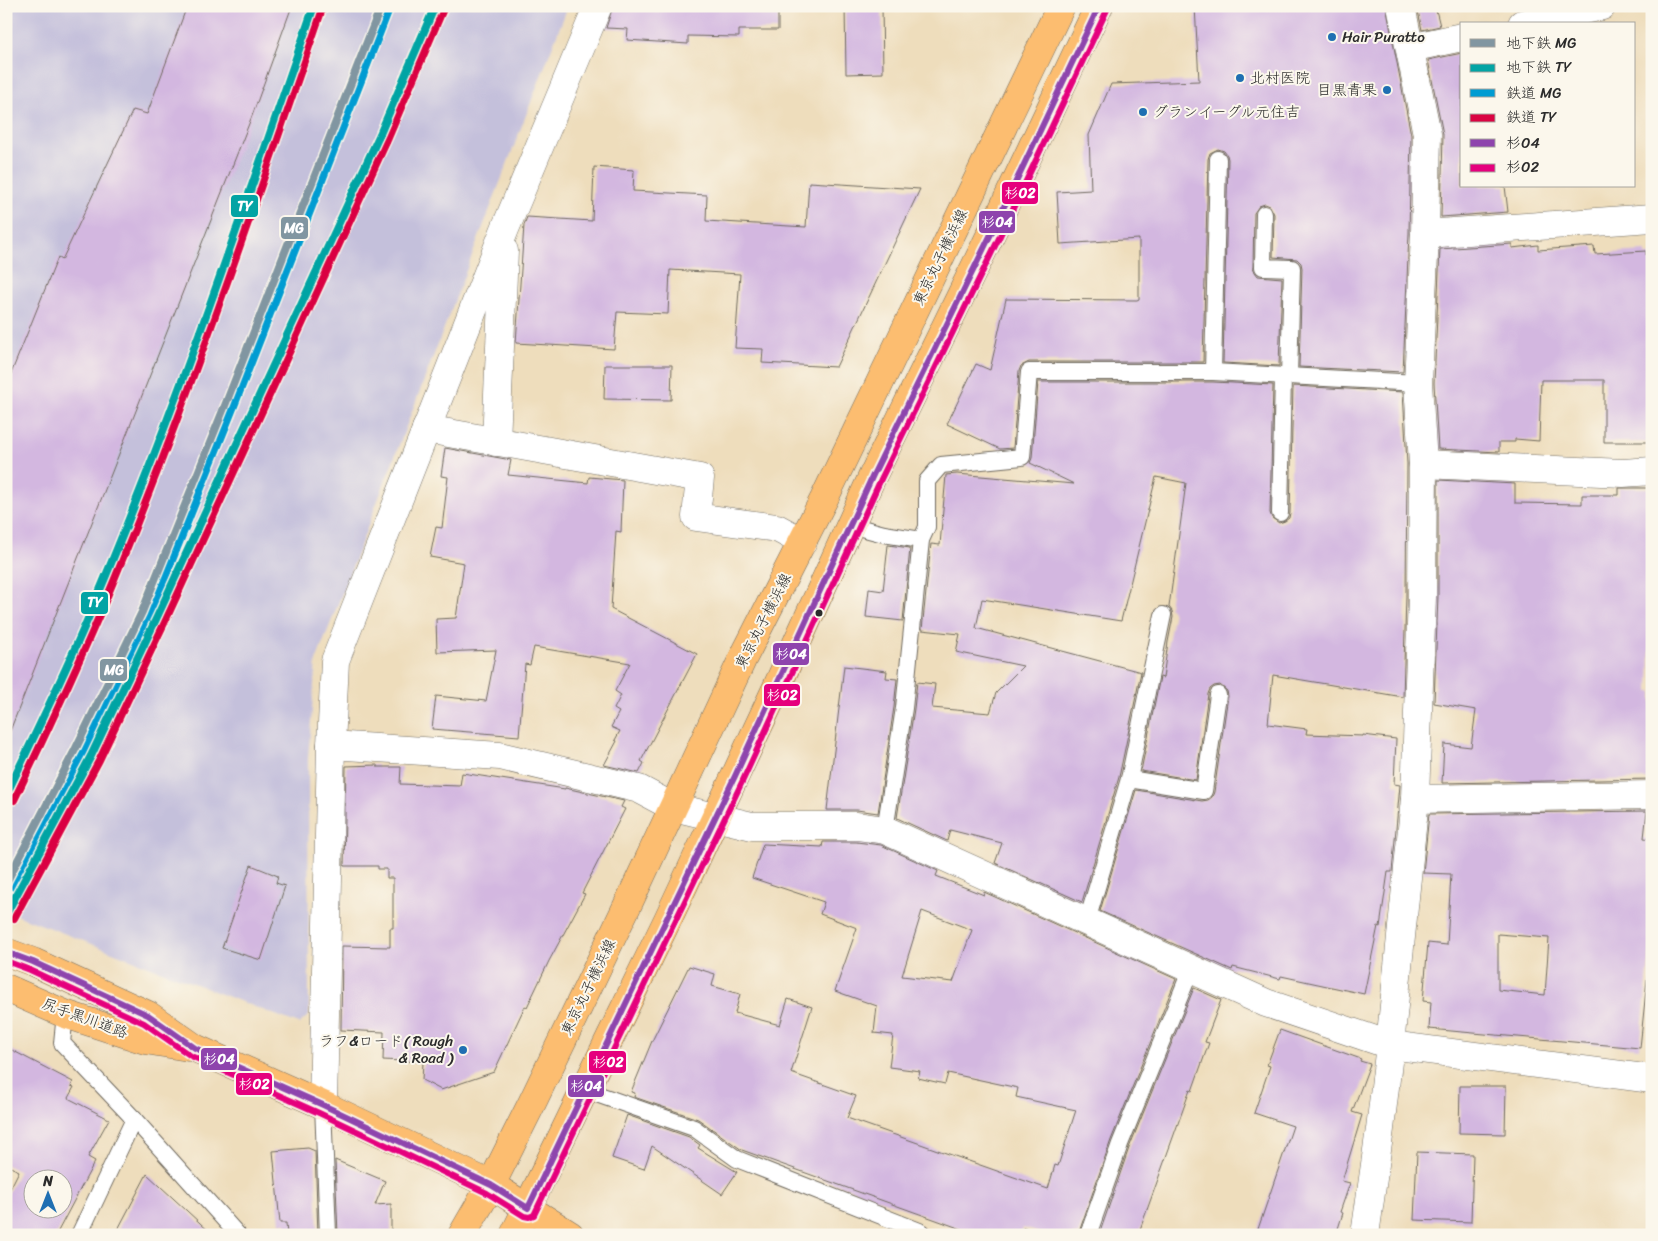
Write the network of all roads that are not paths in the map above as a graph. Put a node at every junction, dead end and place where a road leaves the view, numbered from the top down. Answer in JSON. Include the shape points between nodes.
{"nodes":[{"id":1,"x":598,"y":6,"type":"edge"},
{"id":2,"x":1061,"y":6,"type":"edge"},
{"id":3,"x":1099,"y":6,"type":"edge"},
{"id":4,"x":1401,"y":6,"type":"edge"},
{"id":5,"x":1602,"y":6,"type":"edge"},
{"id":6,"x":1531,"y":22,"type":"edge"},
{"id":7,"x":1460,"y":37,"type":"edge"},
{"id":8,"x":1410,"y":48,"type":"junction"},
{"id":9,"x":1218,"y":159,"type":"dead end"},
{"id":10,"x":1264,"y":214,"type":"dead end"},
{"id":11,"x":1652,"y":218,"type":"edge"},
{"id":12,"x":505,"y":230,"type":"junction"},
{"id":13,"x":1425,"y":234,"type":"junction"},
{"id":14,"x":1213,"y":372,"type":"junction"},
{"id":15,"x":1286,"y":376,"type":"junction"},
{"id":16,"x":1418,"y":383,"type":"junction"},
{"id":17,"x":426,"y":428,"type":"junction"},
{"id":18,"x":496,"y":442,"type":"junction"},
{"id":19,"x":1423,"y":464,"type":"junction"},
{"id":20,"x":1652,"y":471,"type":"edge"},
{"id":21,"x":1280,"y":513,"type":"dead end"},
{"id":22,"x":850,"y":525,"type":"junction"},
{"id":23,"x":921,"y":540,"type":"junction"},
{"id":24,"x":803,"y":542,"type":"junction"},
{"id":25,"x":1163,"y":615,"type":"dead end"},
{"id":26,"x":1218,"y":695,"type":"dead end"},
{"id":27,"x":331,"y":745,"type":"junction"},
{"id":28,"x":1129,"y":779,"type":"junction"},
{"id":29,"x":1652,"y":795,"type":"edge"},
{"id":30,"x":1415,"y":799,"type":"junction"},
{"id":31,"x":673,"y":807,"type":"junction"},
{"id":32,"x":715,"y":817,"type":"junction"},
{"id":33,"x":885,"y":830,"type":"junction"},
{"id":34,"x":1087,"y":921,"type":"junction"},
{"id":35,"x":6,"y":952,"type":"edge"},
{"id":36,"x":1191,"y":969,"type":"junction"},
{"id":37,"x":8,"y":991,"type":"edge"},
{"id":38,"x":65,"y":1014,"type":"junction"},
{"id":39,"x":1390,"y":1044,"type":"junction"},
{"id":40,"x":195,"y":1048,"type":"junction"},
{"id":41,"x":1652,"y":1078,"type":"edge"},
{"id":42,"x":585,"y":1090,"type":"junction"},
{"id":43,"x":323,"y":1105,"type":"junction"},
{"id":44,"x":134,"y":1119,"type":"junction"},
{"id":45,"x":491,"y":1185,"type":"junction"},
{"id":46,"x":528,"y":1208,"type":"junction"},
{"id":47,"x":79,"y":1235,"type":"edge"},
{"id":48,"x":238,"y":1235,"type":"edge"},
{"id":49,"x":328,"y":1235,"type":"edge"},
{"id":50,"x":462,"y":1235,"type":"edge"},
{"id":51,"x":514,"y":1235,"type":"edge"},
{"id":52,"x":570,"y":1235,"type":"edge"},
{"id":53,"x":924,"y":1235,"type":"edge"},
{"id":54,"x":1088,"y":1235,"type":"edge"},
{"id":55,"x":1365,"y":1235,"type":"edge"}],
"edges":[{"from":1,"to":12,"type":"street"},
{"from":2,"to":24,"type":"main road","name":"東京丸子横浜線"},
{"from":3,"to":22,"type":"main road"},
{"from":4,"to":8,"type":"street"},
{"from":5,"to":6,"type":"street"},
{"from":7,"to":8,"type":"street"},
{"from":8,"to":13,"type":"street","via":[[1427,134]]},
{"from":9,"to":14,"type":"lane"},
{"from":10,"to":15,"type":"lane","via":[[1263,267],[1292,268]]},
{"from":11,"to":13,"type":"street"},
{"from":12,"to":17,"type":"street"},
{"from":12,"to":18,"type":"street"},
{"from":13,"to":16,"type":"street"},
{"from":14,"to":15,"type":"lane"},
{"from":14,"to":23,"type":"lane","via":[[1029,372],[1022,457],[941,465],[927,481],[926,527]]},
{"from":15,"to":16,"type":"lane"},
{"from":15,"to":21,"type":"lane"},
{"from":16,"to":19,"type":"street"},
{"from":17,"to":18,"type":"street"},
{"from":17,"to":27,"type":"street","via":[[334,661]]},
{"from":18,"to":24,"type":"street","via":[[700,478],[696,516],[777,528]]},
{"from":19,"to":20,"type":"street"},
{"from":19,"to":30,"type":"street"},
{"from":22,"to":23,"type":"lane"},
{"from":22,"to":32,"type":"main road"},
{"from":23,"to":33,"type":"lane","via":[[904,708]]},
{"from":24,"to":31,"type":"main road","name":"東京丸子横浜線","via":[[742,660]]},
{"from":25,"to":28,"type":"lane"},
{"from":26,"to":28,"type":"lane","via":[[1204,791]]},
{"from":27,"to":31,"type":"street","via":[[500,756],[639,789]]},
{"from":27,"to":43,"type":"street"},
{"from":28,"to":34,"type":"lane"},
{"from":29,"to":30,"type":"street"},
{"from":30,"to":39,"type":"street"},
{"from":31,"to":32,"type":"street"},
{"from":31,"to":45,"type":"main road","name":"東京丸子横浜線"},
{"from":32,"to":33,"type":"street","via":[[752,826],[857,826]]},
{"from":32,"to":42,"type":"main road"},
{"from":33,"to":34,"type":"street"},
{"from":34,"to":36,"type":"street"},
{"from":35,"to":40,"type":"main road","name":"尻手黒川道路","via":[[148,1015]]},
{"from":36,"to":39,"type":"street","via":[[1266,1003]]},
{"from":36,"to":54,"type":"lane","via":[[1120,1144]]},
{"from":37,"to":38,"type":"main road","name":"尻手黒川道路"},
{"from":38,"to":40,"type":"main road","name":"尻手黒川道路","via":[[145,1040]]},
{"from":38,"to":44,"type":"lane","via":[[62,1043]]},
{"from":39,"to":41,"type":"street"},
{"from":39,"to":55,"type":"street"},
{"from":40,"to":43,"type":"main road","name":"尻手黒川道路"},
{"from":42,"to":46,"type":"main road"},
{"from":42,"to":53,"type":"lane","via":[[694,1128],[737,1159]]},
{"from":43,"to":45,"type":"main road","name":"尻手黒川道路"},
{"from":43,"to":49,"type":"lane"},
{"from":44,"to":47,"type":"lane"},
{"from":44,"to":48,"type":"lane"},
{"from":45,"to":46,"type":"main road","name":"尻手黒川道路"},
{"from":45,"to":50,"type":"main road","name":"東京丸子横浜線"},
{"from":46,"to":51,"type":"main road"},
{"from":46,"to":52,"type":"main road","name":"尻手黒川道路"}]}
